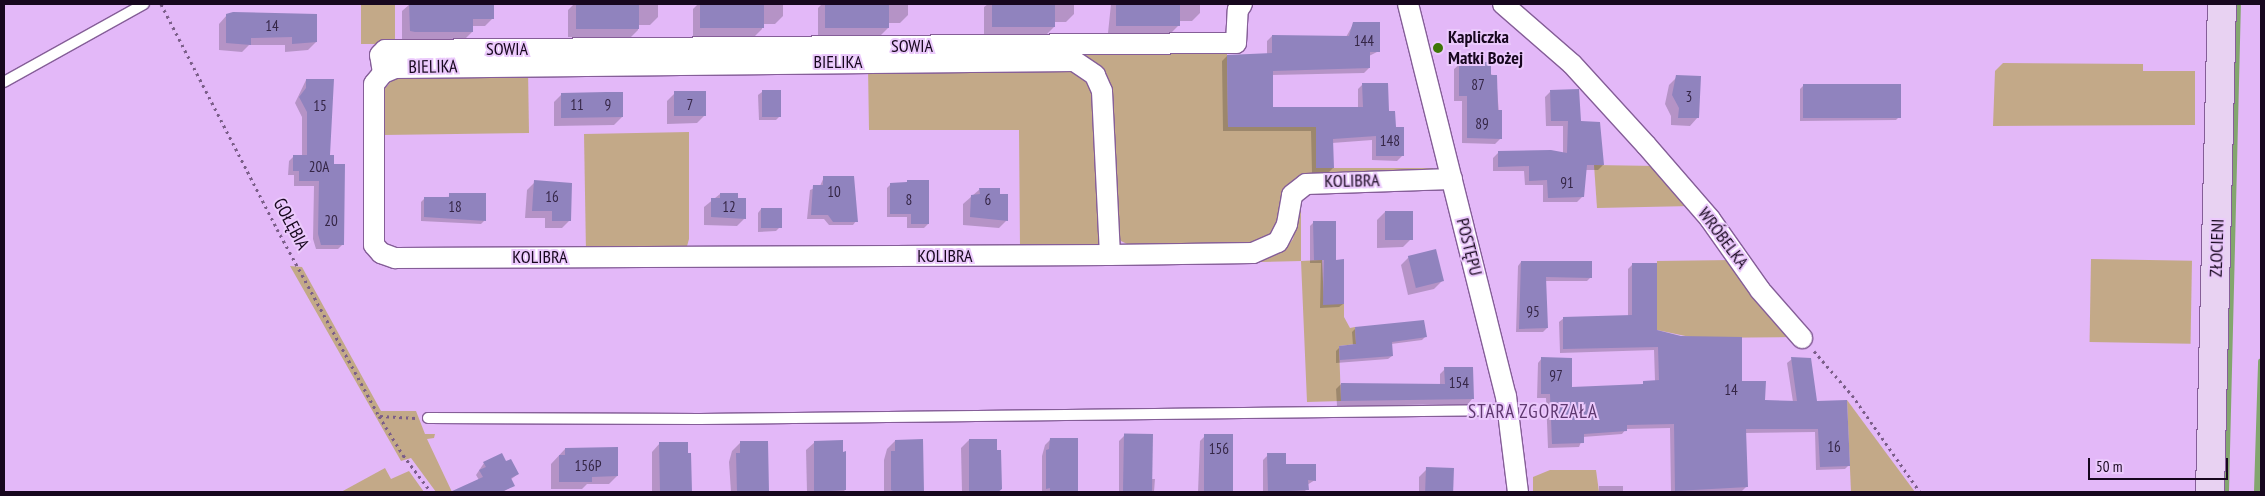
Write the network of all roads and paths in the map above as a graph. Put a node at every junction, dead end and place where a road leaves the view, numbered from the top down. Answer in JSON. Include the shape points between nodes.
{"nodes":[{"id":1,"x":144,"y":4,"type":"edge"},
{"id":2,"x":161,"y":4,"type":"edge"},
{"id":3,"x":1242,"y":4,"type":"edge"},
{"id":4,"x":1408,"y":4,"type":"edge"},
{"id":5,"x":1503,"y":4,"type":"edge"},
{"id":6,"x":2222,"y":4,"type":"edge"},
{"id":7,"x":391,"y":63,"type":"junction"},
{"id":8,"x":4,"y":82,"type":"edge"},
{"id":9,"x":1452,"y":179,"type":"junction"},
{"id":10,"x":1110,"y":255,"type":"junction"},
{"id":11,"x":1802,"y":338,"type":"joint"},
{"id":12,"x":1508,"y":410,"type":"junction"},
{"id":13,"x":379,"y":416,"type":"junction"},
{"id":14,"x":428,"y":418,"type":"joint"},
{"id":15,"x":431,"y":492,"type":"edge"},
{"id":16,"x":1518,"y":492,"type":"edge"},
{"id":17,"x":1920,"y":492,"type":"edge"},
{"id":18,"x":2210,"y":492,"type":"edge"}],
"edges":[{"from":1,"to":8,"type":"lane"},
{"from":2,"to":13,"type":"path","name":"GOŁĘBIA","via":[[277,229]]},
{"from":3,"to":7,"type":"street","name":"SOWIA","via":[[1238,10],[1236,44]]},
{"from":4,"to":9,"type":"street","name":"POSTĘPU"},
{"from":5,"to":11,"type":"street","name":"WRÓBELKA","via":[[1572,64],[1646,145],[1710,219],[1760,290]]},
{"from":6,"to":18,"type":"street","name":"ZŁOCIENI"},
{"from":7,"to":10,"type":"street","name":"BIELIKA","via":[[1074,61],[1095,75],[1102,91]]},
{"from":7,"to":10,"type":"street","name":"KOLIBRA","via":[[374,84],[374,245],[381,253],[395,258]]},
{"from":9,"to":10,"type":"street","name":"KOLIBRA","via":[[1312,182],[1300,186],[1292,195],[1287,224],[1278,242],[1253,253]]},
{"from":9,"to":12,"type":"street","name":"POSTĘPU"},
{"from":11,"to":17,"type":"path","via":[[1852,395]]},
{"from":12,"to":14,"type":"lane","via":[[700,419]]},
{"from":12,"to":16,"type":"street","name":"POSTĘPU"},
{"from":13,"to":14,"type":"path"},
{"from":13,"to":15,"type":"path","name":"GOŁĘBIA","via":[[402,455]]}]}
